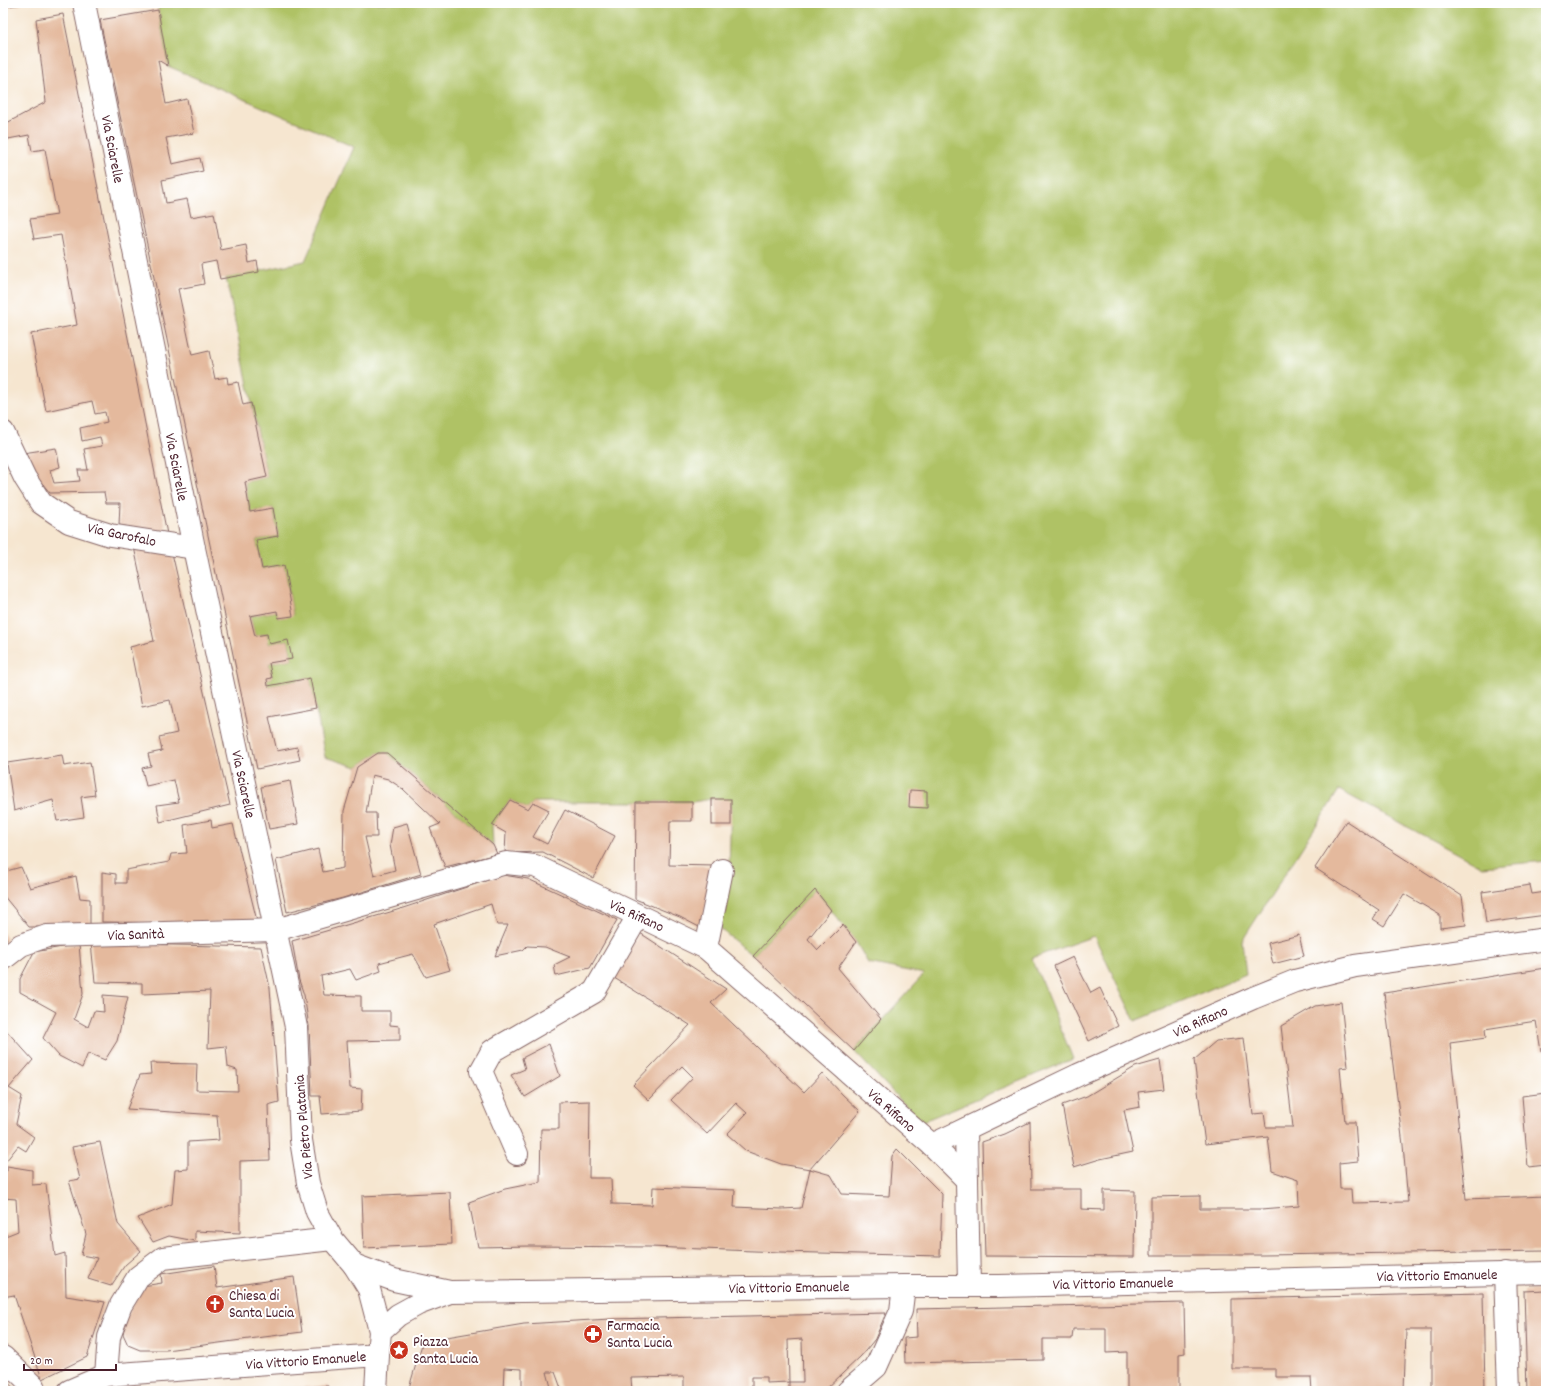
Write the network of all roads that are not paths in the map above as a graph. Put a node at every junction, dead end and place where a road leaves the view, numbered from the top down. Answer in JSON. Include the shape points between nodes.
{"nodes":[{"id":1,"x":84,"y":3,"type":"edge"},
{"id":2,"x":3,"y":432,"type":"edge"},
{"id":3,"x":194,"y":548,"type":"junction"},
{"id":4,"x":722,"y":870,"type":"dead end"},
{"id":5,"x":638,"y":916,"type":"junction"},
{"id":6,"x":276,"y":930,"type":"junction"},
{"id":7,"x":1546,"y":939,"type":"edge"},
{"id":8,"x":706,"y":948,"type":"junction"},
{"id":9,"x":3,"y":959,"type":"edge"},
{"id":10,"x":966,"y":1129,"type":"junction"},
{"id":11,"x":932,"y":1145,"type":"junction"},
{"id":12,"x":517,"y":1154,"type":"dead end"},
{"id":13,"x":967,"y":1180,"type":"junction"},
{"id":14,"x":332,"y":1239,"type":"junction"},
{"id":15,"x":354,"y":1265,"type":"junction"},
{"id":16,"x":1505,"y":1273,"type":"junction"},
{"id":17,"x":1546,"y":1273,"type":"edge"},
{"id":18,"x":904,"y":1286,"type":"junction"},
{"id":19,"x":969,"y":1286,"type":"junction"},
{"id":20,"x":450,"y":1292,"type":"junction"},
{"id":21,"x":380,"y":1331,"type":"junction"},
{"id":22,"x":378,"y":1354,"type":"junction"},
{"id":23,"x":3,"y":1357,"type":"edge"},
{"id":24,"x":106,"y":1375,"type":"junction"},
{"id":25,"x":35,"y":1391,"type":"edge"},
{"id":26,"x":69,"y":1391,"type":"edge"},
{"id":27,"x":376,"y":1391,"type":"edge"},
{"id":28,"x":848,"y":1391,"type":"edge"},
{"id":29,"x":1509,"y":1391,"type":"edge"}],
"edges":[{"from":1,"to":3,"type":"street","name":"Via Sciarelle"},
{"from":2,"to":3,"type":"street","name":"Via Garofalo","via":[[25,478],[41,502],[70,522],[110,535]]},
{"from":3,"to":6,"type":"street","name":"Via Sciarelle"},
{"from":4,"to":8,"type":"street"},
{"from":5,"to":6,"type":"street","name":"Via Rifiano","via":[[535,866],[506,864]]},
{"from":5,"to":8,"type":"street","name":"Via Rifiano"},
{"from":5,"to":12,"type":"street","via":[[594,992],[492,1051],[481,1072]]},
{"from":6,"to":9,"type":"street","name":"Via Sanità","via":[[47,936],[21,946]]},
{"from":6,"to":14,"type":"street","name":"Via Pietro Platania","via":[[296,1027],[301,1140],[308,1183],[316,1212]]},
{"from":7,"to":10,"type":"street","name":"Via Rifiano","via":[[1355,966],[1295,980],[1086,1072]]},
{"from":8,"to":11,"type":"street","name":"Via Rifiano"},
{"from":10,"to":11,"type":"street","name":"Via Rifiano"},
{"from":10,"to":13,"type":"street"},
{"from":11,"to":13,"type":"street"},
{"from":13,"to":19,"type":"street"},
{"from":14,"to":15,"type":"street","name":"Via Pietro Platania"},
{"from":14,"to":24,"type":"street","via":[[163,1258],[138,1277],[121,1305],[109,1337]]},
{"from":15,"to":20,"type":"street","via":[[394,1280]]},
{"from":15,"to":21,"type":"street","name":"Via Pietro Platania","via":[[369,1289]]},
{"from":16,"to":17,"type":"street","name":"Via Vittorio Emanuele"},
{"from":16,"to":19,"type":"street","name":"Via Vittorio Emanuele"},
{"from":16,"to":29,"type":"street"},
{"from":18,"to":19,"type":"street","name":"Via Vittorio Emanuele"},
{"from":18,"to":20,"type":"street","name":"Via Vittorio Emanuele"},
{"from":18,"to":28,"type":"street","via":[[902,1311],[876,1367]]},
{"from":20,"to":21,"type":"street","name":"Via Vittorio Emanuele","via":[[405,1311]]},
{"from":21,"to":22,"type":"street","name":"Via Vittorio Emanuele"},
{"from":22,"to":24,"type":"street","name":"Via Vittorio Emanuele"},
{"from":22,"to":27,"type":"street"},
{"from":23,"to":25,"type":"street"},
{"from":24,"to":26,"type":"street","name":"Via Vittorio Emanuele"}]}
